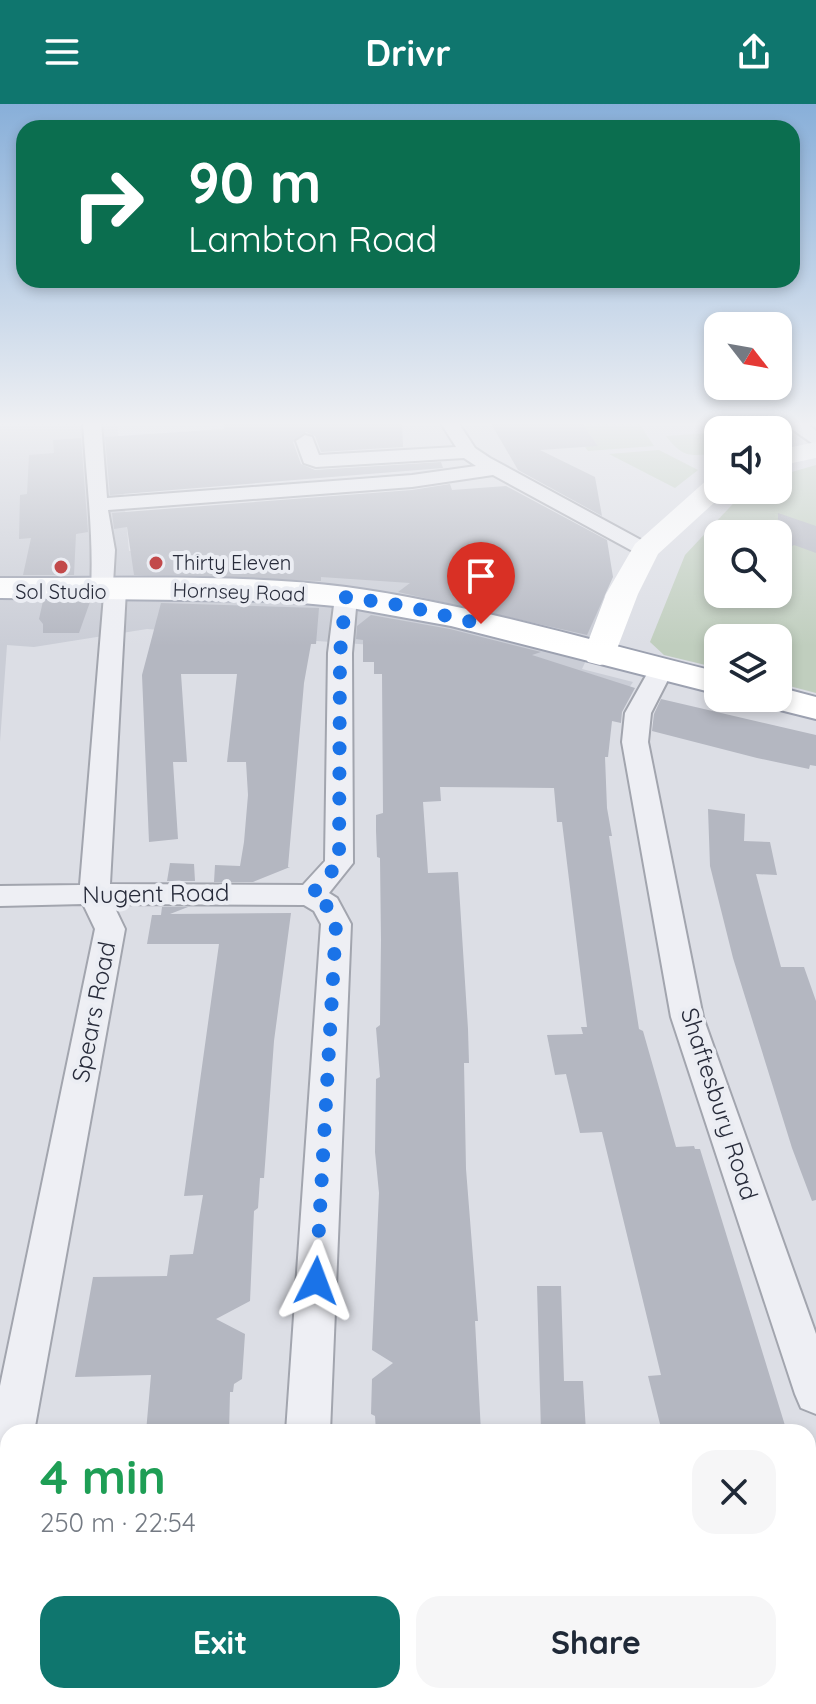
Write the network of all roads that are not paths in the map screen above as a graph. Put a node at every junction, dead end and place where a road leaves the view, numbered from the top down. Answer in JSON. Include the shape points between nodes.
{"nodes":[{"id":1,"x":96,"y":497,"type":"edge"},
{"id":2,"x":206,"y":497,"type":"edge"},
{"id":3,"x":546,"y":497,"type":"edge"},
{"id":4,"x":704,"y":497,"type":"edge"},
{"id":5,"x":97,"y":505,"type":"junction"},
{"id":6,"x":645,"y":550,"type":"junction"},
{"id":7,"x":0,"y":588,"type":"edge"},
{"id":8,"x":109,"y":589,"type":"junction"},
{"id":9,"x":346,"y":597,"type":"junction"},
{"id":10,"x":600,"y":655,"type":"junction"},
{"id":11,"x":661,"y":670,"type":"junction"},
{"id":12,"x":704,"y":680,"type":"edge"},
{"id":13,"x":792,"y":702,"type":"edge"},
{"id":14,"x":816,"y":708,"type":"edge"},
{"id":15,"x":94,"y":895,"type":"junction"},
{"id":16,"x":311,"y":895,"type":"junction"},
{"id":17,"x":14,"y":896,"type":"edge"},
{"id":18,"x":816,"y":1394,"type":"edge"},
{"id":19,"x":14,"y":1424,"type":"edge"},
{"id":20,"x":308,"y":1424,"type":"edge"}],
"edges":[{"from":1,"to":5,"type":"street","name":"Spears Road"},
{"from":2,"to":5,"type":"street"},
{"from":3,"to":6,"type":"street"},
{"from":4,"to":6,"type":"street"},
{"from":5,"to":8,"type":"street","name":"Spears Road"},
{"from":6,"to":10,"type":"street"},
{"from":7,"to":8,"type":"main road","name":"Hornsey Road"},
{"from":8,"to":9,"type":"main road","name":"Hornsey Road"},
{"from":8,"to":15,"type":"street","name":"Spears Road"},
{"from":9,"to":10,"type":"main road","name":"Hornsey Road","via":[[452,616]]},
{"from":9,"to":16,"type":"street","via":[[340,653],[339,863]]},
{"from":10,"to":11,"type":"main road","name":"Hornsey Road"},
{"from":11,"to":12,"type":"main road","name":"Hornsey Road"},
{"from":11,"to":18,"type":"street","name":"Shaftesbury Road","via":[[638,713],[635,742],[687,1017]]},
{"from":13,"to":14,"type":"main road"},
{"from":15,"to":16,"type":"street","name":"Nugent Road"},
{"from":15,"to":17,"type":"street","name":"Nugent Road"},
{"from":15,"to":19,"type":"street","name":"Spears Road","via":[[110,929]]},
{"from":16,"to":20,"type":"street","via":[[326,905],[336,924]]}]}
